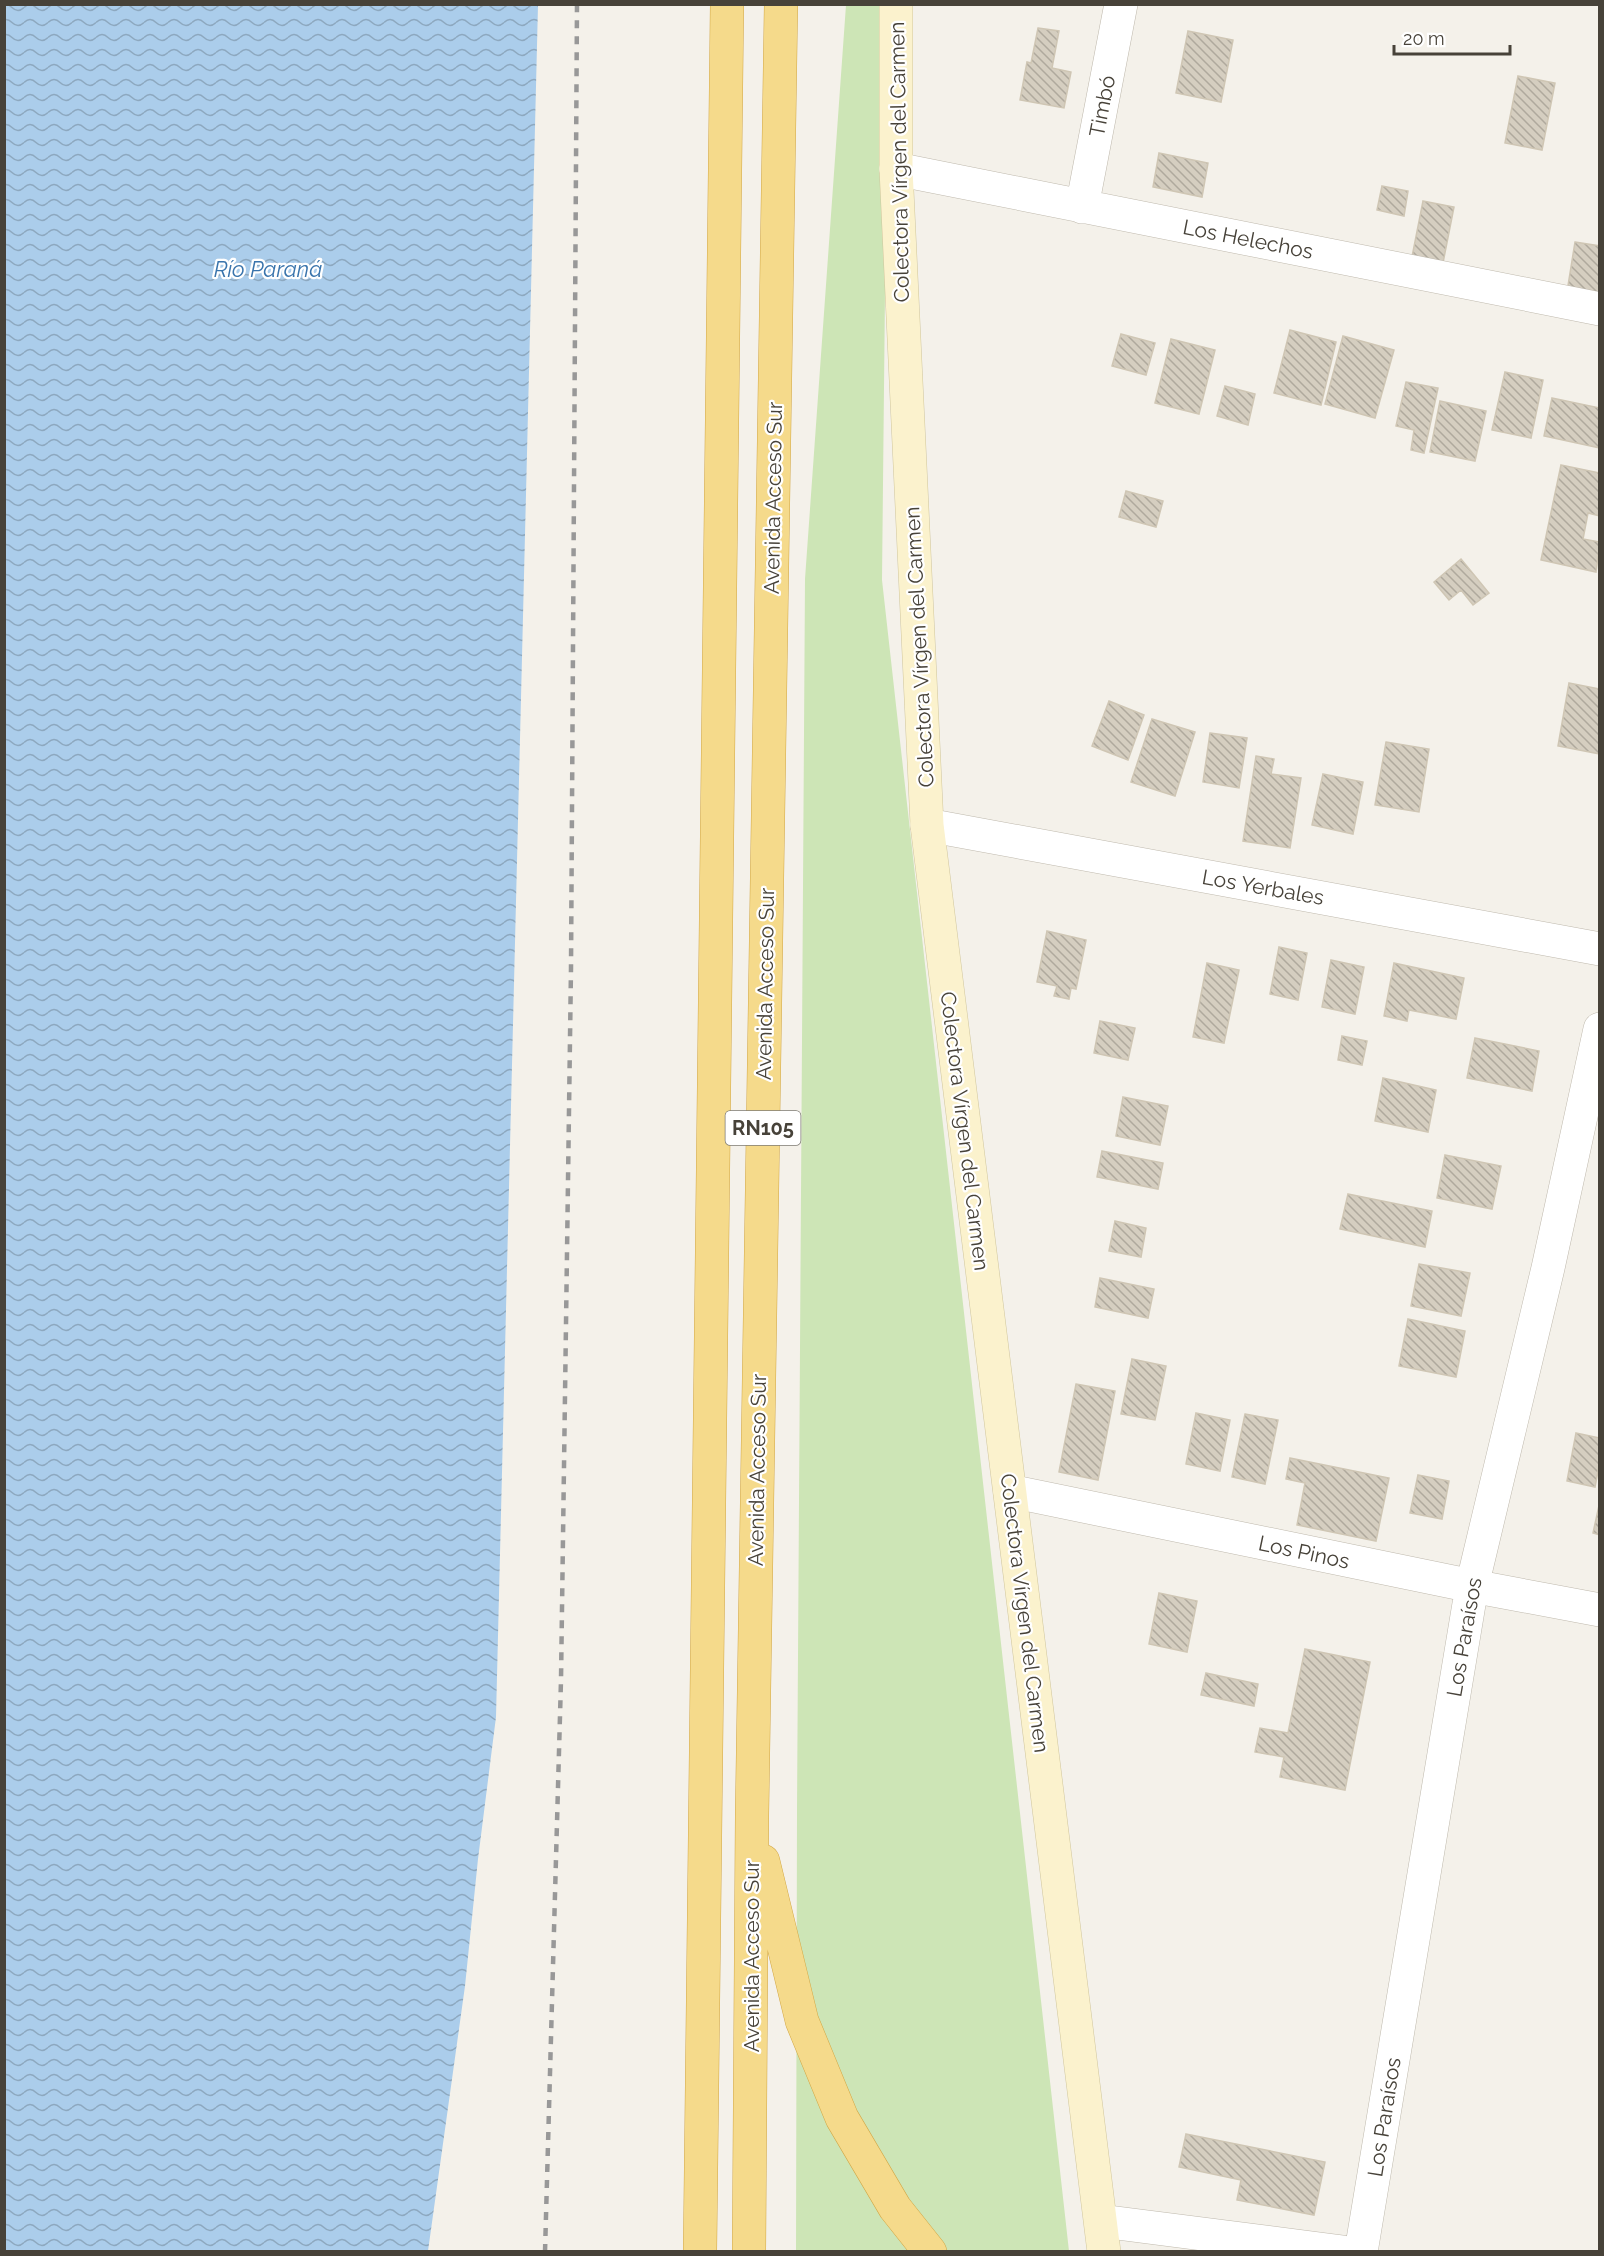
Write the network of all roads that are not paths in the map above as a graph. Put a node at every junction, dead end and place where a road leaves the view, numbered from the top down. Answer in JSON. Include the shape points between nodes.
{"nodes":[{"id":1,"x":727,"y":4,"type":"edge"},
{"id":2,"x":781,"y":4,"type":"edge"},
{"id":3,"x":896,"y":4,"type":"edge"},
{"id":4,"x":1121,"y":4,"type":"edge"},
{"id":5,"x":896,"y":170,"type":"junction"},
{"id":6,"x":1082,"y":207,"type":"junction"},
{"id":7,"x":1599,"y":309,"type":"edge"},
{"id":8,"x":927,"y":825,"type":"junction"},
{"id":9,"x":1599,"y":949,"type":"edge"},
{"id":10,"x":1599,"y":1029,"type":"edge"},
{"id":11,"x":1010,"y":1491,"type":"junction"},
{"id":12,"x":1472,"y":1586,"type":"junction"},
{"id":13,"x":1599,"y":1610,"type":"edge"},
{"id":14,"x":752,"y":1816,"type":"junction"},
{"id":15,"x":1102,"y":2236,"type":"edge"},
{"id":16,"x":700,"y":2252,"type":"edge"},
{"id":17,"x":749,"y":2252,"type":"edge"},
{"id":18,"x":930,"y":2252,"type":"edge"},
{"id":19,"x":1344,"y":2252,"type":"edge"},
{"id":20,"x":1361,"y":2252,"type":"edge"}],
"edges":[{"from":1,"to":16,"type":"highway","number":"RN105"},
{"from":2,"to":14,"type":"highway","name":"Avenida Acceso Sur","number":"RN105"},
{"from":3,"to":5,"type":"main road","name":"Colectora Vírgen del Carmen"},
{"from":4,"to":6,"type":"street","name":"Timbó"},
{"from":5,"to":6,"type":"street","name":"Los Helechos"},
{"from":5,"to":8,"type":"main road","name":"Colectora Vírgen del Carmen"},
{"from":6,"to":7,"type":"street","name":"Los Helechos"},
{"from":8,"to":9,"type":"street","name":"Los Yerbales"},
{"from":8,"to":11,"type":"main road","name":"Colectora Vírgen del Carmen"},
{"from":10,"to":12,"type":"street","name":"Los Paraísos","via":[[1548,1268]]},
{"from":11,"to":12,"type":"street","name":"Los Pinos"},
{"from":11,"to":15,"type":"main road","name":"Colectora Vírgen del Carmen"},
{"from":12,"to":13,"type":"street","name":"Los Pinos"},
{"from":12,"to":20,"type":"street","name":"Los Paraísos"},
{"from":14,"to":17,"type":"highway","name":"Avenida Acceso Sur","number":"RN105"},
{"from":14,"to":18,"type":"highway","via":[[802,2021],[842,2118],[895,2208]]},
{"from":15,"to":19,"type":"street"}]}
